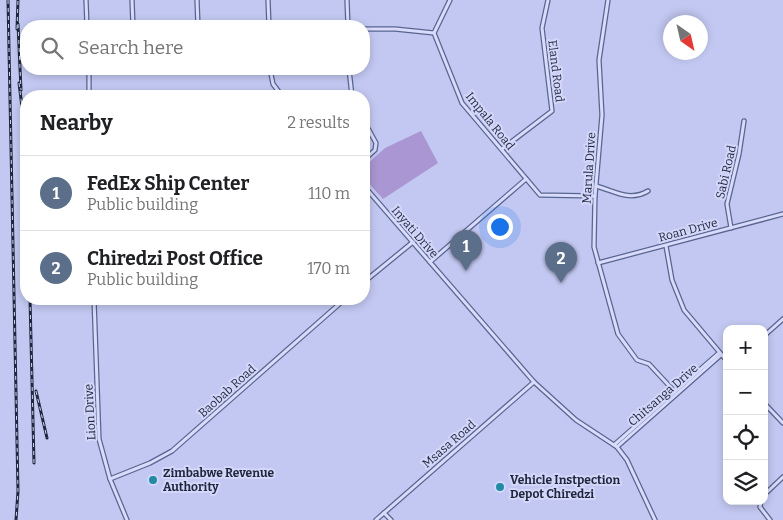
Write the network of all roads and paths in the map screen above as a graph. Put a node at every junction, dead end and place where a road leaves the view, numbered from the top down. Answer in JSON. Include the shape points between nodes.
{"nodes":[{"id":1,"x":86,"y":0,"type":"edge"},
{"id":2,"x":132,"y":0,"type":"edge"},
{"id":3,"x":197,"y":0,"type":"edge"},
{"id":4,"x":268,"y":0,"type":"edge"},
{"id":5,"x":347,"y":0,"type":"edge"},
{"id":6,"x":450,"y":0,"type":"edge"},
{"id":7,"x":548,"y":0,"type":"edge"},
{"id":8,"x":608,"y":0,"type":"edge"},
{"id":9,"x":87,"y":20,"type":"edge"},
{"id":10,"x":133,"y":20,"type":"edge"},
{"id":11,"x":198,"y":20,"type":"edge"},
{"id":12,"x":269,"y":20,"type":"edge"},
{"id":13,"x":348,"y":20,"type":"edge"},
{"id":14,"x":370,"y":29,"type":"edge"},
{"id":15,"x":434,"y":33,"type":"junction"},
{"id":16,"x":89,"y":75,"type":"edge"},
{"id":17,"x":271,"y":75,"type":"edge"},
{"id":18,"x":350,"y":75,"type":"edge"},
{"id":19,"x":90,"y":90,"type":"edge"},
{"id":20,"x":278,"y":90,"type":"edge"},
{"id":21,"x":351,"y":90,"type":"edge"},
{"id":22,"x":744,"y":121,"type":"dead end"},
{"id":23,"x":370,"y":132,"type":"edge"},
{"id":24,"x":502,"y":150,"type":"junction"},
{"id":25,"x":370,"y":155,"type":"edge"},
{"id":26,"x":526,"y":179,"type":"junction"},
{"id":27,"x":596,"y":186,"type":"junction"},
{"id":28,"x":648,"y":190,"type":"dead end"},
{"id":29,"x":370,"y":193,"type":"edge"},
{"id":30,"x":595,"y":196,"type":"junction"},
{"id":31,"x":783,"y":214,"type":"edge"},
{"id":32,"x":731,"y":228,"type":"junction"},
{"id":33,"x":413,"y":242,"type":"junction"},
{"id":34,"x":666,"y":246,"type":"junction"},
{"id":35,"x":430,"y":262,"type":"junction"},
{"id":36,"x":598,"y":263,"type":"junction"},
{"id":37,"x":370,"y":277,"type":"edge"},
{"id":38,"x":94,"y":305,"type":"edge"},
{"id":39,"x":338,"y":305,"type":"edge"},
{"id":40,"x":783,"y":319,"type":"edge"},
{"id":41,"x":768,"y":332,"type":"edge"},
{"id":42,"x":720,"y":354,"type":"junction"},
{"id":43,"x":723,"y":357,"type":"edge"},
{"id":44,"x":534,"y":382,"type":"junction"},
{"id":45,"x":675,"y":392,"type":"junction"},
{"id":46,"x":768,"y":406,"type":"edge"},
{"id":47,"x":783,"y":423,"type":"edge"},
{"id":48,"x":615,"y":446,"type":"junction"},
{"id":49,"x":783,"y":477,"type":"edge"},
{"id":50,"x":110,"y":479,"type":"junction"},
{"id":51,"x":768,"y":491,"type":"edge"},
{"id":52,"x":760,"y":505,"type":"edge"},
{"id":53,"x":384,"y":513,"type":"junction"},
{"id":54,"x":127,"y":520,"type":"edge"},
{"id":55,"x":376,"y":520,"type":"edge"},
{"id":56,"x":391,"y":520,"type":"edge"},
{"id":57,"x":655,"y":520,"type":"edge"},
{"id":58,"x":770,"y":520,"type":"edge"}],
"edges":[{"from":1,"to":9,"type":"street"},
{"from":2,"to":10,"type":"street"},
{"from":3,"to":11,"type":"street"},
{"from":4,"to":12,"type":"street"},
{"from":5,"to":13,"type":"street"},
{"from":6,"to":15,"type":"street"},
{"from":7,"to":24,"type":"street","name":"Eland Road","via":[[542,28],[552,110]]},
{"from":8,"to":27,"type":"street","name":"Marula Drive","via":[[599,60],[602,115]]},
{"from":14,"to":15,"type":"street"},
{"from":15,"to":24,"type":"street","name":"Impala Road","via":[[457,95]]},
{"from":16,"to":19,"type":"street"},
{"from":17,"to":20,"type":"street"},
{"from":18,"to":21,"type":"street"},
{"from":22,"to":32,"type":"street","name":"Sabi Road","via":[[726,204]]},
{"from":23,"to":25,"type":"street","via":[[376,150]]},
{"from":24,"to":26,"type":"street","name":"Impala Road"},
{"from":26,"to":30,"type":"street","name":"Impala Road","via":[[542,195]]},
{"from":26,"to":35,"type":"street"},
{"from":27,"to":28,"type":"street","via":[[626,197],[638,196]]},
{"from":27,"to":30,"type":"street","name":"Marula Drive"},
{"from":29,"to":33,"type":"street","name":"Inyati Drive"},
{"from":30,"to":36,"type":"street","name":"Marula Drive","via":[[593,237]]},
{"from":31,"to":32,"type":"street","name":"Roan Drive"},
{"from":32,"to":34,"type":"street","name":"Roan Drive"},
{"from":33,"to":35,"type":"street","name":"Inyati Drive"},
{"from":33,"to":37,"type":"street"},
{"from":34,"to":36,"type":"street","name":"Roan Drive"},
{"from":34,"to":42,"type":"street","via":[[672,280],[684,310]]},
{"from":35,"to":44,"type":"street","name":"Inyati Drive"},
{"from":36,"to":45,"type":"street","name":"Marula Drive","via":[[618,334],[637,360],[650,364]]},
{"from":38,"to":50,"type":"street","name":"Lion Drive","via":[[98,427]]},
{"from":39,"to":50,"type":"street","name":"Baobab Road","via":[[172,451]]},
{"from":40,"to":41,"type":"street"},
{"from":42,"to":43,"type":"street"},
{"from":42,"to":45,"type":"street"},
{"from":42,"to":48,"type":"street","name":"Chitsanga Drive"},
{"from":44,"to":48,"type":"street","name":"Inyati Drive","via":[[576,420]]},
{"from":44,"to":53,"type":"street","name":"Msasa Road"},
{"from":45,"to":48,"type":"street"},
{"from":46,"to":47,"type":"street"},
{"from":48,"to":57,"type":"street","via":[[628,460]]},
{"from":49,"to":51,"type":"street"},
{"from":50,"to":54,"type":"street","name":"Lion Drive"},
{"from":52,"to":58,"type":"street"},
{"from":53,"to":55,"type":"street","name":"Msasa Road"},
{"from":53,"to":56,"type":"street"}]}
